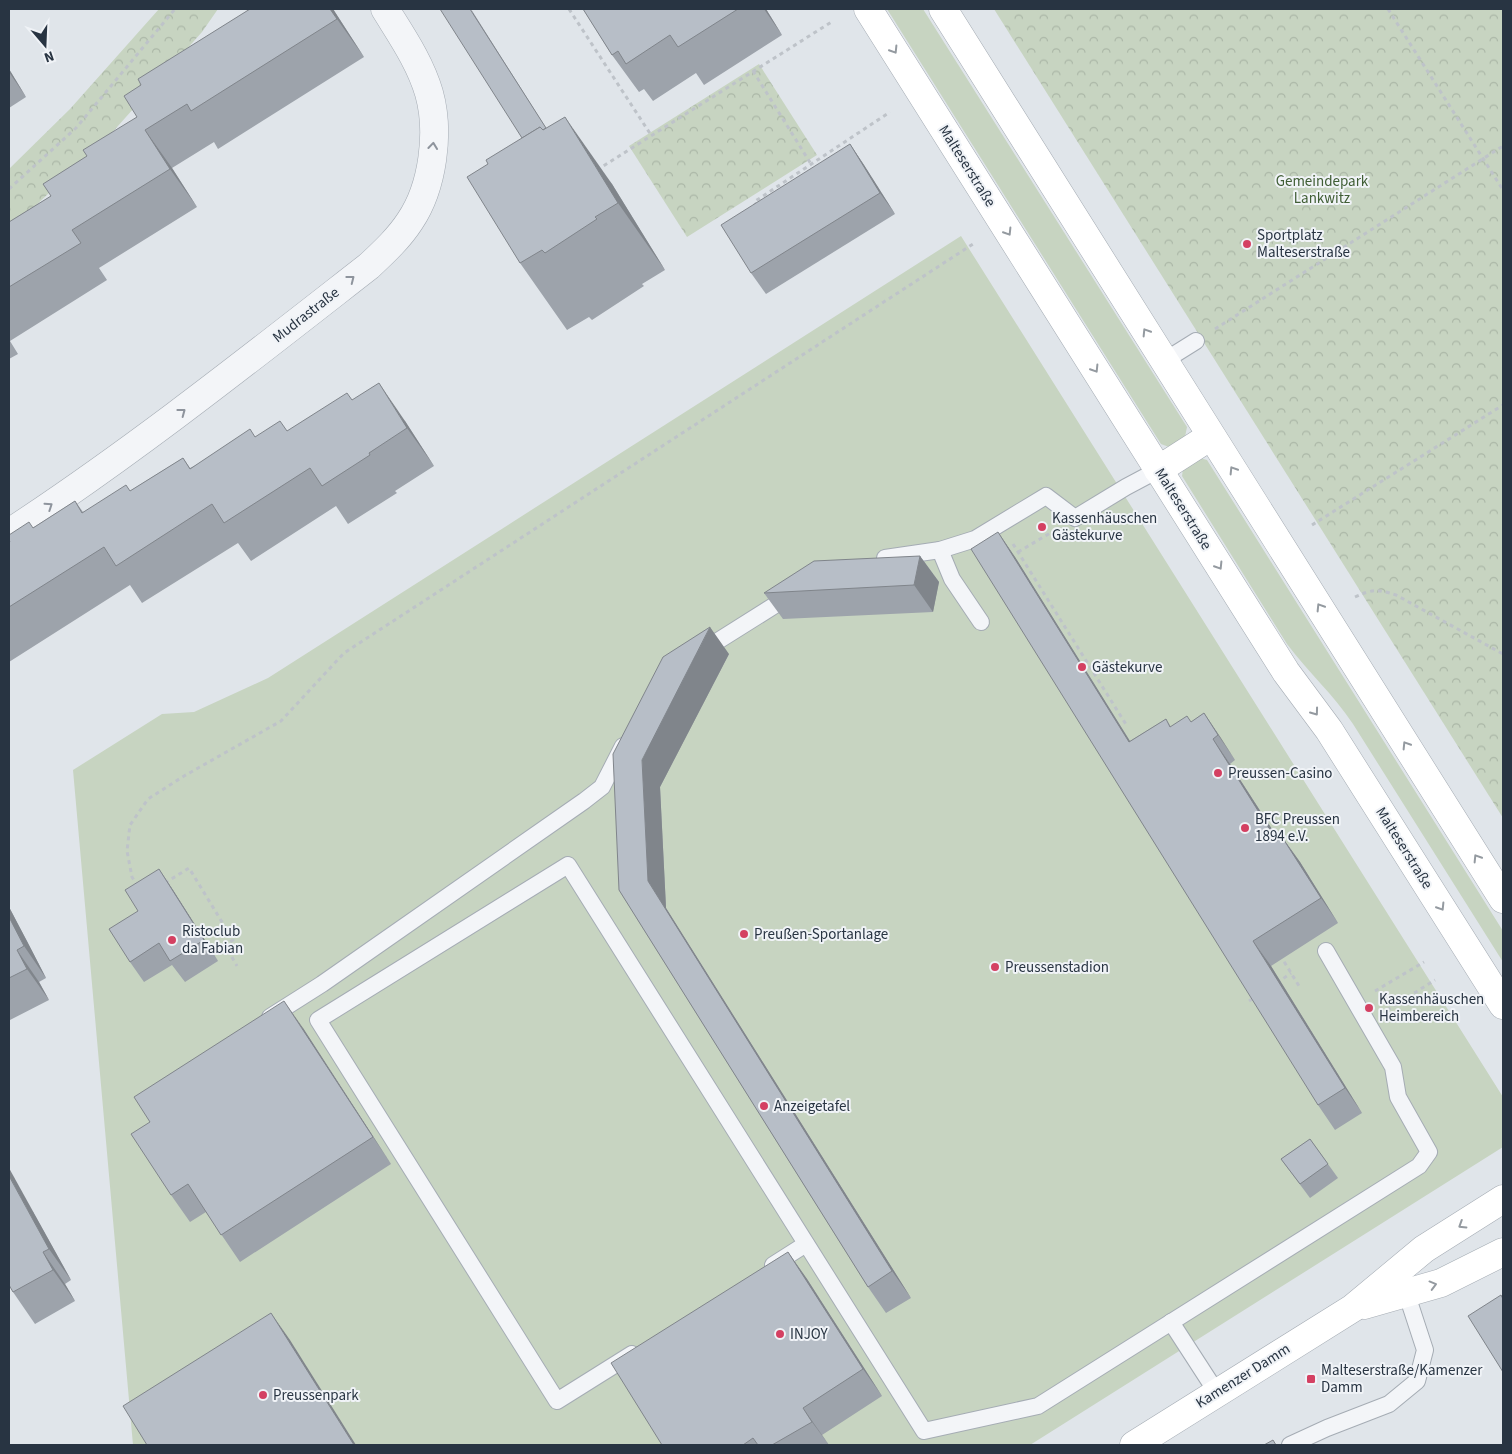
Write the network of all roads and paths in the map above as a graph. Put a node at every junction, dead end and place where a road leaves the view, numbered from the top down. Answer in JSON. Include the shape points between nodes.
{"nodes":[{"id":1,"x":176,"y":9,"type":"edge"},
{"id":2,"x":385,"y":9,"type":"edge"},
{"id":3,"x":569,"y":9,"type":"edge"},
{"id":4,"x":868,"y":9,"type":"edge"},
{"id":5,"x":943,"y":9,"type":"edge"},
{"id":6,"x":1388,"y":9,"type":"edge"},
{"id":7,"x":833,"y":21,"type":"dead end"},
{"id":8,"x":753,"y":71,"type":"junction"},
{"id":9,"x":890,"y":112,"type":"dead end"},
{"id":10,"x":651,"y":136,"type":"junction"},
{"id":11,"x":1503,"y":146,"type":"edge"},
{"id":12,"x":1483,"y":158,"type":"junction"},
{"id":13,"x":812,"y":164,"type":"junction"},
{"id":14,"x":592,"y":173,"type":"edge"},
{"id":15,"x":9,"y":188,"type":"edge"},
{"id":16,"x":1503,"y":190,"type":"edge"},
{"id":17,"x":758,"y":208,"type":"edge"},
{"id":18,"x":973,"y":244,"type":"dead end"},
{"id":19,"x":1196,"y":341,"type":"joint"},
{"id":20,"x":1164,"y":361,"type":"junction"},
{"id":21,"x":1503,"y":405,"type":"edge"},
{"id":22,"x":1212,"y":436,"type":"junction"},
{"id":23,"x":1158,"y":470,"type":"junction"},
{"id":24,"x":1075,"y":518,"type":"junction"},
{"id":25,"x":1312,"y":525,"type":"dead end"},
{"id":26,"x":9,"y":533,"type":"edge"},
{"id":27,"x":940,"y":550,"type":"junction"},
{"id":28,"x":866,"y":560,"type":"edge"},
{"id":29,"x":801,"y":589,"type":"edge"},
{"id":30,"x":1355,"y":597,"type":"dead end"},
{"id":31,"x":981,"y":622,"type":"dead end"},
{"id":32,"x":1503,"y":654,"type":"edge"},
{"id":33,"x":692,"y":658,"type":"edge"},
{"id":34,"x":1127,"y":726,"type":"dead end"},
{"id":35,"x":630,"y":732,"type":"edge"},
{"id":36,"x":163,"y":884,"type":"edge"},
{"id":37,"x":140,"y":890,"type":"edge"},
{"id":38,"x":1503,"y":899,"type":"edge"},
{"id":39,"x":1276,"y":948,"type":"edge"},
{"id":40,"x":1326,"y":951,"type":"dead end"},
{"id":41,"x":1424,"y":962,"type":"dead end"},
{"id":42,"x":237,"y":966,"type":"dead end"},
{"id":43,"x":1291,"y":973,"type":"junction"},
{"id":44,"x":1435,"y":980,"type":"dead end"},
{"id":45,"x":1273,"y":986,"type":"edge"},
{"id":46,"x":1299,"y":986,"type":"dead end"},
{"id":47,"x":1260,"y":994,"type":"edge"},
{"id":48,"x":1249,"y":1001,"type":"edge"},
{"id":49,"x":1356,"y":1003,"type":"junction"},
{"id":50,"x":1503,"y":1005,"type":"edge"},
{"id":51,"x":1367,"y":1022,"type":"junction"},
{"id":52,"x":255,"y":1027,"type":"edge"},
{"id":53,"x":1503,"y":1199,"type":"edge"},
{"id":54,"x":806,"y":1244,"type":"junction"},
{"id":55,"x":1503,"y":1252,"type":"edge"},
{"id":56,"x":756,"y":1275,"type":"edge"},
{"id":57,"x":1406,"y":1292,"type":"junction"},
{"id":58,"x":1353,"y":1308,"type":"junction"},
{"id":59,"x":1171,"y":1322,"type":"junction"},
{"id":60,"x":648,"y":1344,"type":"edge"},
{"id":61,"x":1217,"y":1393,"type":"junction"},
{"id":62,"x":1134,"y":1445,"type":"edge"},
{"id":63,"x":1290,"y":1445,"type":"edge"}],
"edges":[{"from":1,"to":15,"type":"path","via":[[76,128]]},
{"from":26,"to":2,"type":"street","name":"Mudrastraße","one_way":true,"via":[[179,414],[369,266],[410,221],[430,174],[434,133],[429,94],[412,53]]},
{"from":3,"to":10,"type":"path"},
{"from":4,"to":23,"type":"main road","name":"Malteserstraße","one_way":true},
{"from":20,"to":5,"type":"main road","one_way":true},
{"from":6,"to":12,"type":"path"},
{"from":7,"to":8,"type":"path"},
{"from":8,"to":10,"type":"path"},
{"from":8,"to":13,"type":"path"},
{"from":9,"to":13,"type":"path"},
{"from":10,"to":14,"type":"path"},
{"from":11,"to":12,"type":"path"},
{"from":12,"to":16,"type":"path"},
{"from":12,"to":19,"type":"path"},
{"from":13,"to":17,"type":"path","via":[[754,202]]},
{"from":18,"to":37,"type":"path","via":[[344,654],[281,721],[148,799],[130,825],[127,851],[132,877]]},
{"from":19,"to":20,"type":"lane"},
{"from":20,"to":22,"type":"main road"},
{"from":21,"to":25,"type":"path"},
{"from":22,"to":23,"type":"main road"},
{"from":38,"to":22,"type":"main road","one_way":true},
{"from":23,"to":24,"type":"lane"},
{"from":23,"to":50,"type":"main road","name":"Malteserstraße","one_way":true},
{"from":24,"to":27,"type":"lane","via":[[1046,496],[975,539]]},
{"from":24,"to":34,"type":"path","via":[[1018,552]]},
{"from":27,"to":28,"type":"lane"},
{"from":27,"to":31,"type":"lane","via":[[952,579]]},
{"from":29,"to":33,"type":"lane"},
{"from":30,"to":32,"type":"path","via":[[1378,589],[1396,594]]},
{"from":35,"to":52,"type":"lane","via":[[602,787],[322,984]]},
{"from":36,"to":42,"type":"path","via":[[189,868],[233,940],[225,945]]},
{"from":39,"to":43,"type":"path"},
{"from":40,"to":49,"type":"lane"},
{"from":41,"to":49,"type":"path"},
{"from":43,"to":45,"type":"path"},
{"from":43,"to":46,"type":"path"},
{"from":44,"to":51,"type":"path"},
{"from":47,"to":48,"type":"path"},
{"from":49,"to":51,"type":"lane"},
{"from":51,"to":59,"type":"lane","via":[[1393,1067],[1398,1097],[1429,1152],[1419,1166]]},
{"from":53,"to":58,"type":"main road","name":"Kamenzer Damm","one_way":true,"via":[[1424,1248]]},
{"from":54,"to":56,"type":"lane"},
{"from":54,"to":59,"type":"lane","via":[[924,1431],[1038,1406]]},
{"from":54,"to":60,"type":"lane","via":[[568,865],[318,1020],[556,1401]]},
{"from":57,"to":55,"type":"main road","name":"Kamenzer Damm","one_way":true,"via":[[1441,1283]]},
{"from":57,"to":58,"type":"main road","name":"Kamenzer Damm"},
{"from":57,"to":63,"type":"lane","via":[[1425,1350],[1416,1380],[1389,1404]]},
{"from":58,"to":61,"type":"main road","name":"Kamenzer Damm"},
{"from":59,"to":61,"type":"lane"},
{"from":61,"to":62,"type":"main road","name":"Kamenzer Damm"}]}
